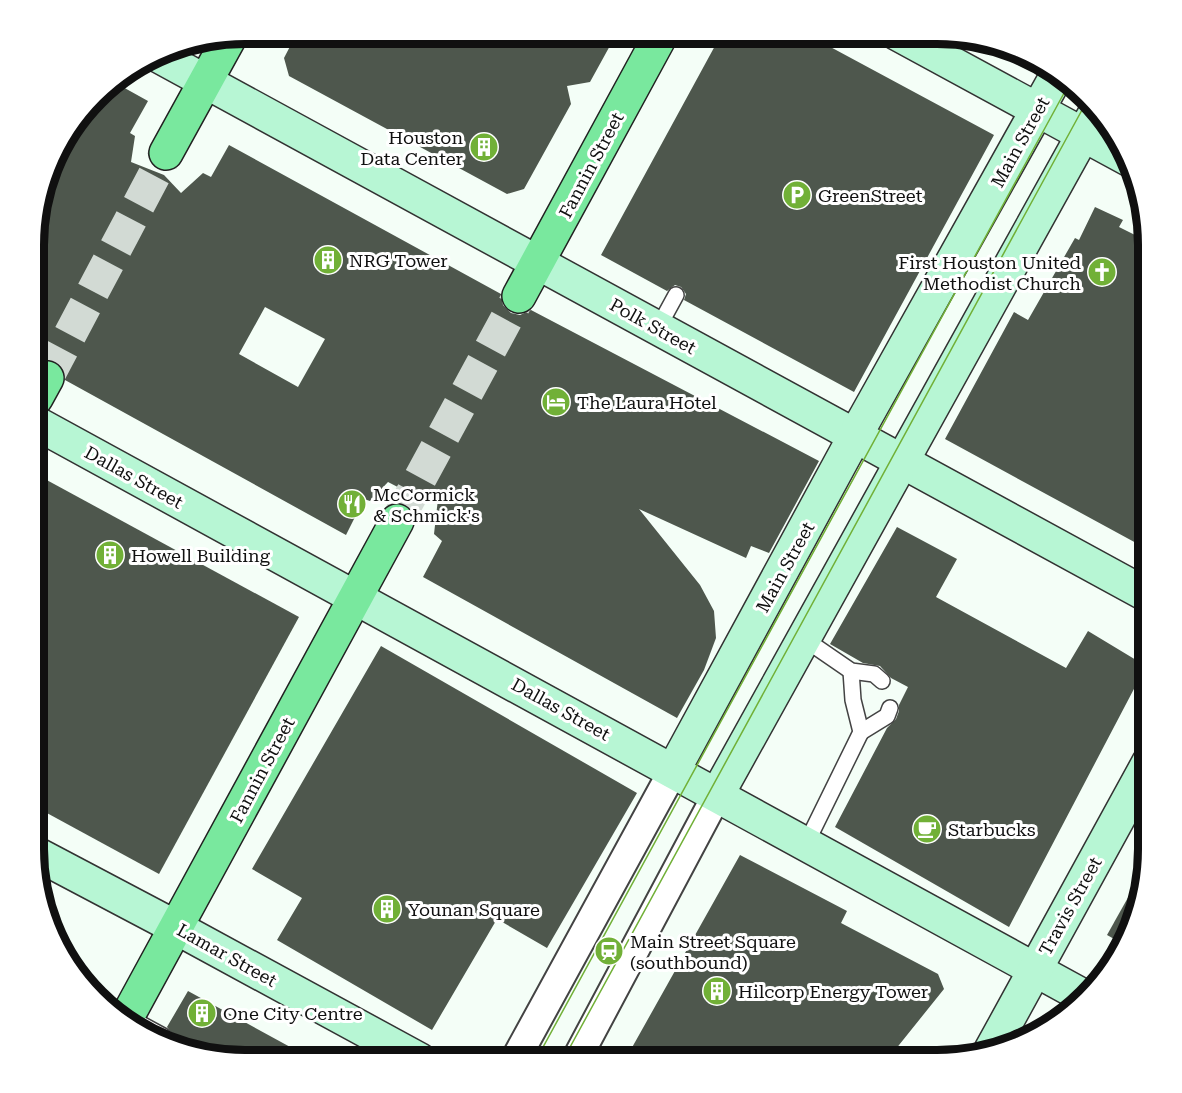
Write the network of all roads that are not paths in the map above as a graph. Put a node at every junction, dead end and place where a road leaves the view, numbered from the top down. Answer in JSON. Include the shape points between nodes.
{"nodes":[{"id":1,"x":656,"y":44,"type":"edge"},
{"id":2,"x":917,"y":44,"type":"edge"},
{"id":3,"x":226,"y":45,"type":"edge"},
{"id":4,"x":166,"y":60,"type":"edge"},
{"id":5,"x":206,"y":81,"type":"junction"},
{"id":6,"x":1054,"y":81,"type":"edge"},
{"id":7,"x":1038,"y":109,"type":"junction"},
{"id":8,"x":1091,"y":121,"type":"edge"},
{"id":9,"x":1108,"y":138,"type":"edge"},
{"id":10,"x":166,"y":153,"type":"tunnel mouth"},
{"id":11,"x":538,"y":263,"type":"junction"},
{"id":12,"x":676,"y":295,"type":"dead end"},
{"id":13,"x":519,"y":296,"type":"tunnel mouth"},
{"id":14,"x":658,"y":328,"type":"junction"},
{"id":15,"x":44,"y":427,"type":"edge"},
{"id":16,"x":855,"y":436,"type":"junction"},
{"id":17,"x":903,"y":462,"type":"junction"},
{"id":18,"x":397,"y":521,"type":"tunnel mouth"},
{"id":19,"x":1138,"y":590,"type":"edge"},
{"id":20,"x":356,"y":597,"type":"junction"},
{"id":21,"x":803,"y":638,"type":"junction"},
{"id":22,"x":851,"y":671,"type":"junction"},
{"id":23,"x":882,"y":681,"type":"dead end"},
{"id":24,"x":890,"y":708,"type":"dead end"},
{"id":25,"x":861,"y":732,"type":"junction"},
{"id":26,"x":673,"y":771,"type":"junction"},
{"id":27,"x":1138,"y":782,"type":"edge"},
{"id":28,"x":717,"y":795,"type":"junction"},
{"id":29,"x":807,"y":844,"type":"junction"},
{"id":30,"x":44,"y":858,"type":"edge"},
{"id":31,"x":177,"y":927,"type":"junction"},
{"id":32,"x":1035,"y":969,"type":"junction"},
{"id":33,"x":1078,"y":993,"type":"edge"},
{"id":34,"x":130,"y":1013,"type":"edge"},
{"id":35,"x":996,"y":1040,"type":"edge"},
{"id":36,"x":401,"y":1050,"type":"edge"},
{"id":37,"x":521,"y":1050,"type":"edge"},
{"id":38,"x":582,"y":1050,"type":"edge"}],
"edges":[{"from":1,"to":11,"type":"main road","name":"Fannin Street"},
{"from":2,"to":7,"type":"main road"},
{"from":3,"to":5,"type":"main road"},
{"from":4,"to":5,"type":"main road","name":"Polk Street"},
{"from":5,"to":10,"type":"main road"},
{"from":5,"to":11,"type":"main road","name":"Polk Street"},
{"from":6,"to":7,"type":"main road","name":"Main Street"},
{"from":7,"to":8,"type":"main road"},
{"from":7,"to":16,"type":"main road","name":"Main Street"},
{"from":8,"to":9,"type":"main road"},
{"from":8,"to":17,"type":"main road"},
{"from":11,"to":13,"type":"main road","name":"Fannin Street"},
{"from":11,"to":14,"type":"main road","name":"Polk Street"},
{"from":12,"to":14,"type":"lane"},
{"from":14,"to":16,"type":"main road","name":"Polk Street"},
{"from":15,"to":20,"type":"main road","name":"Dallas Street"},
{"from":16,"to":17,"type":"main road","name":"Polk Street"},
{"from":16,"to":26,"type":"main road","name":"Main Street"},
{"from":17,"to":19,"type":"main road","name":"Polk Street"},
{"from":17,"to":21,"type":"main road"},
{"from":18,"to":20,"type":"main road","name":"Fannin Street"},
{"from":20,"to":26,"type":"main road","name":"Dallas Street"},
{"from":20,"to":31,"type":"main road","name":"Fannin Street"},
{"from":21,"to":22,"type":"lane"},
{"from":21,"to":28,"type":"main road"},
{"from":22,"to":23,"type":"lane","via":[[874,674]]},
{"from":22,"to":25,"type":"lane"},
{"from":24,"to":25,"type":"lane","via":[[887,716]]},
{"from":25,"to":29,"type":"lane"},
{"from":26,"to":28,"type":"main road","name":"Dallas Street"},
{"from":26,"to":37,"type":"street","name":"Main Street"},
{"from":27,"to":32,"type":"main road","name":"Travis Street"},
{"from":28,"to":29,"type":"main road","name":"Dallas Street"},
{"from":28,"to":38,"type":"street"},
{"from":29,"to":32,"type":"main road","name":"Dallas Street"},
{"from":30,"to":31,"type":"main road","name":"Lamar Street"},
{"from":31,"to":34,"type":"main road","name":"Fannin Street"},
{"from":31,"to":36,"type":"main road","name":"Lamar Street"},
{"from":32,"to":33,"type":"main road","name":"Dallas Street"},
{"from":32,"to":35,"type":"main road","name":"Travis Street"}]}
